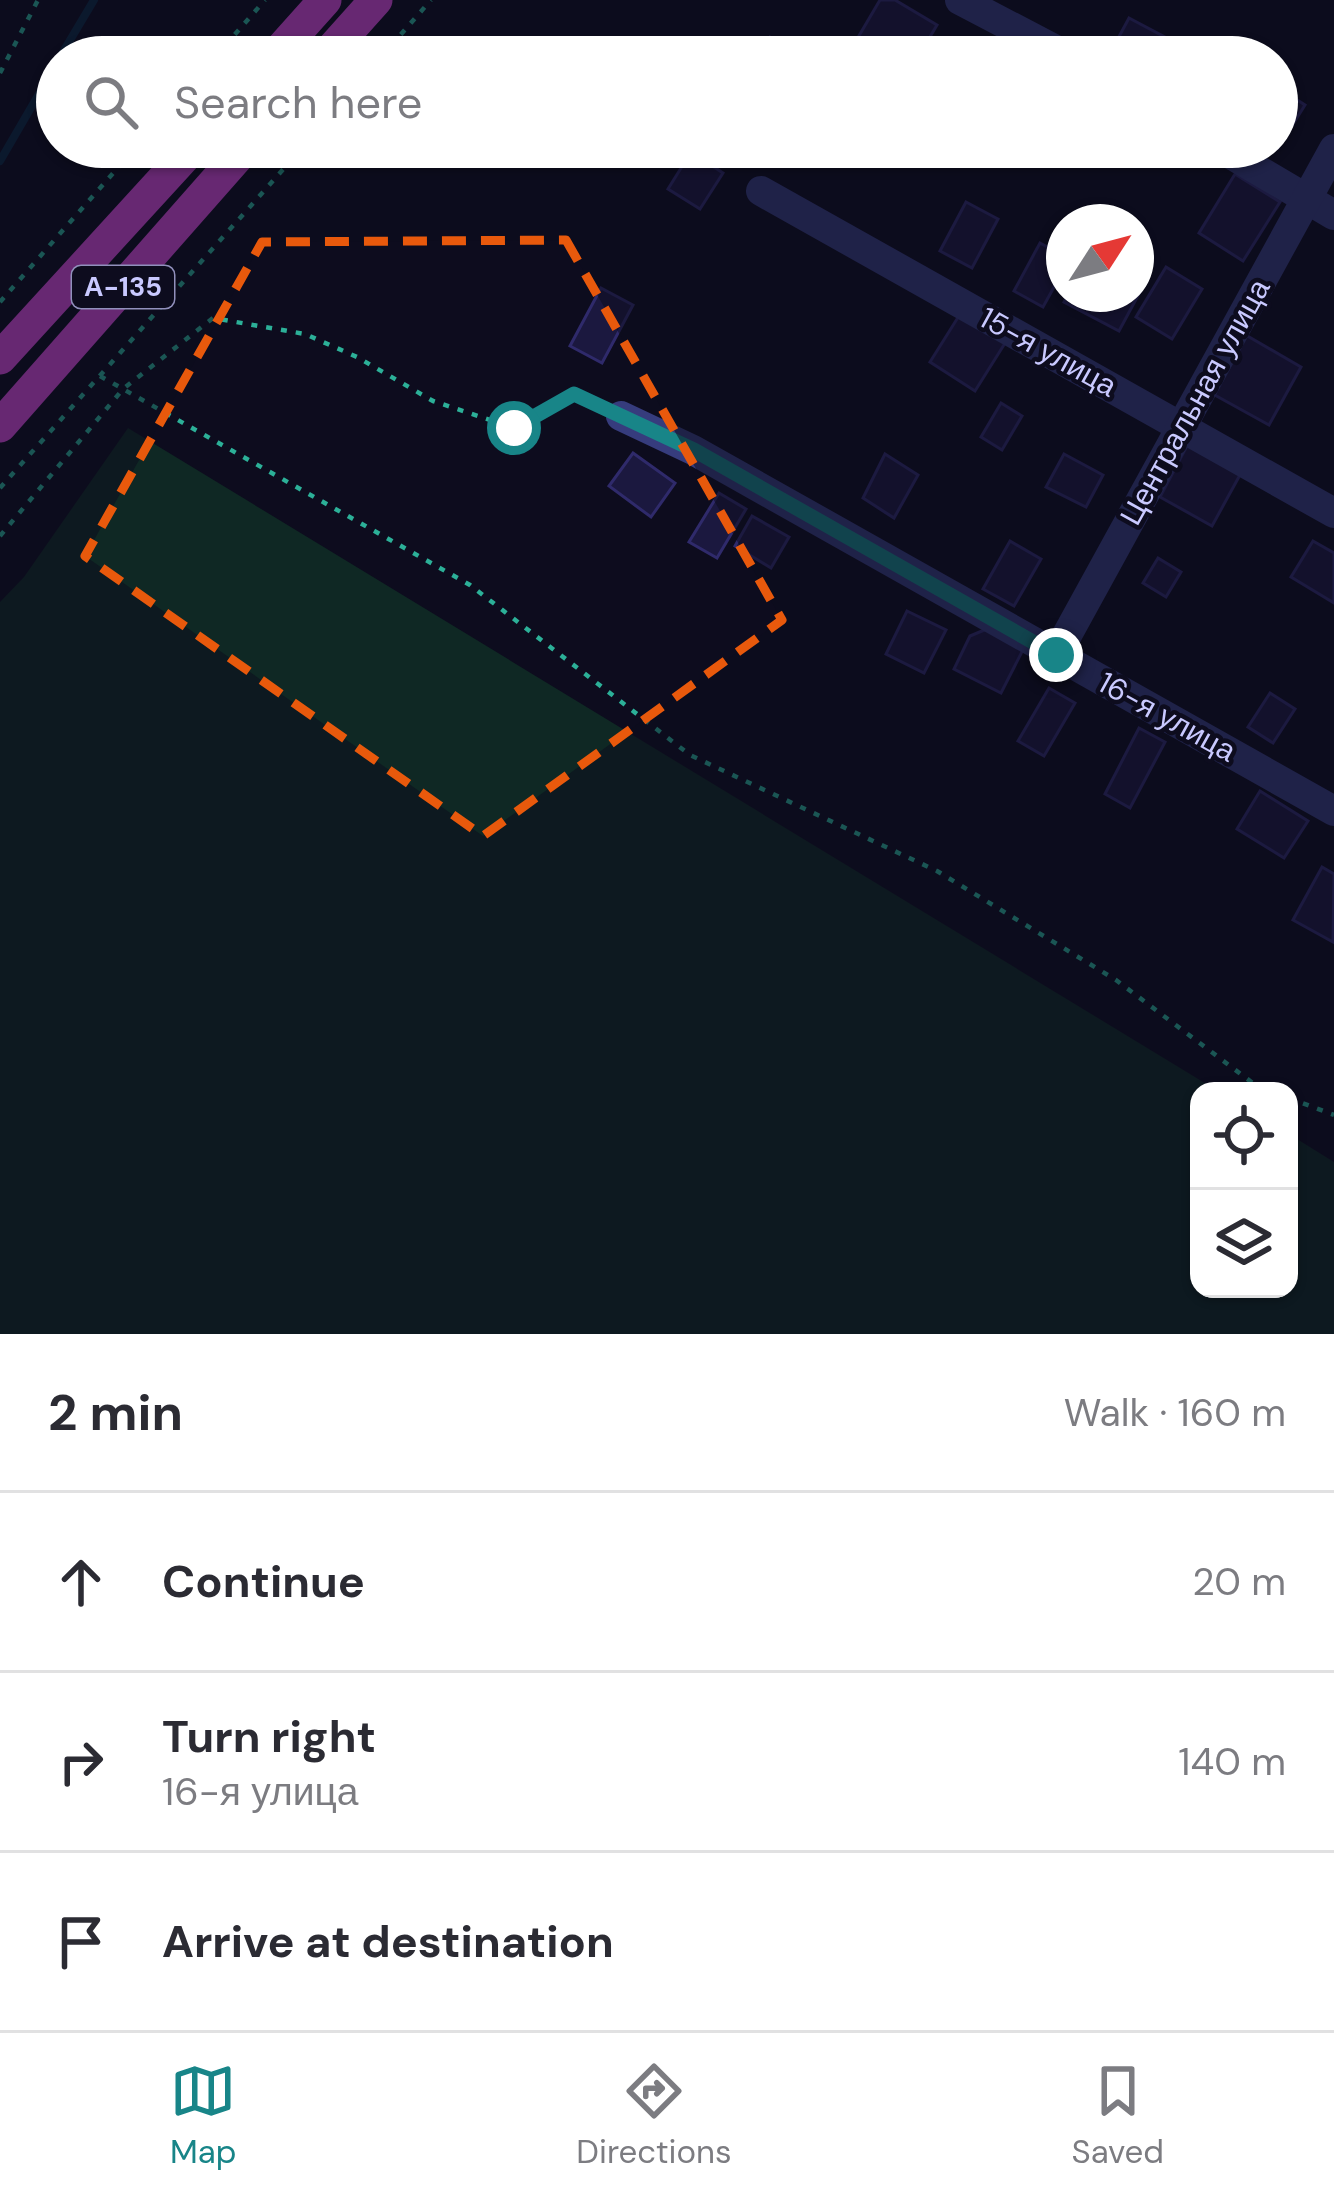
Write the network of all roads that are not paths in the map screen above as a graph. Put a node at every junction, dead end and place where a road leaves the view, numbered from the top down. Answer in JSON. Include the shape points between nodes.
{"nodes":[{"id":1,"x":325,"y":0,"type":"edge"},
{"id":2,"x":376,"y":0,"type":"edge"},
{"id":3,"x":960,"y":0,"type":"edge"},
{"id":4,"x":293,"y":36,"type":"edge"},
{"id":5,"x":344,"y":36,"type":"edge"},
{"id":6,"x":1029,"y":36,"type":"edge"},
{"id":7,"x":1334,"y":149,"type":"edge"},
{"id":8,"x":174,"y":168,"type":"edge"},
{"id":9,"x":227,"y":168,"type":"edge"},
{"id":10,"x":1254,"y":168,"type":"edge"},
{"id":11,"x":761,"y":191,"type":"dead end"},
{"id":12,"x":1320,"y":207,"type":"edge"},
{"id":13,"x":0,"y":358,"type":"edge"},
{"id":14,"x":621,"y":416,"type":"road end"},
{"id":15,"x":0,"y":426,"type":"edge"},
{"id":16,"x":1182,"y":427,"type":"junction"},
{"id":17,"x":1334,"y":513,"type":"edge"},
{"id":18,"x":1056,"y":655,"type":"junction"},
{"id":19,"x":1334,"y":811,"type":"edge"}],
"edges":[{"from":1,"to":4,"type":"highway"},
{"from":2,"to":5,"type":"highway"},
{"from":3,"to":6,"type":"street"},
{"from":7,"to":12,"type":"street","name":"Центральная улица"},
{"from":8,"to":13,"type":"highway","number":"А-135"},
{"from":9,"to":15,"type":"highway","number":"А-135"},
{"from":10,"to":12,"type":"street"},
{"from":11,"to":16,"type":"street","name":"15-я улица"},
{"from":12,"to":16,"type":"street","name":"Центральная улица"},
{"from":14,"to":18,"type":"street","name":"16-я улица"},
{"from":16,"to":17,"type":"street","name":"15-я улица"},
{"from":16,"to":18,"type":"street","name":"Центральная улица"},
{"from":18,"to":19,"type":"street","name":"16-я улица"}]}
